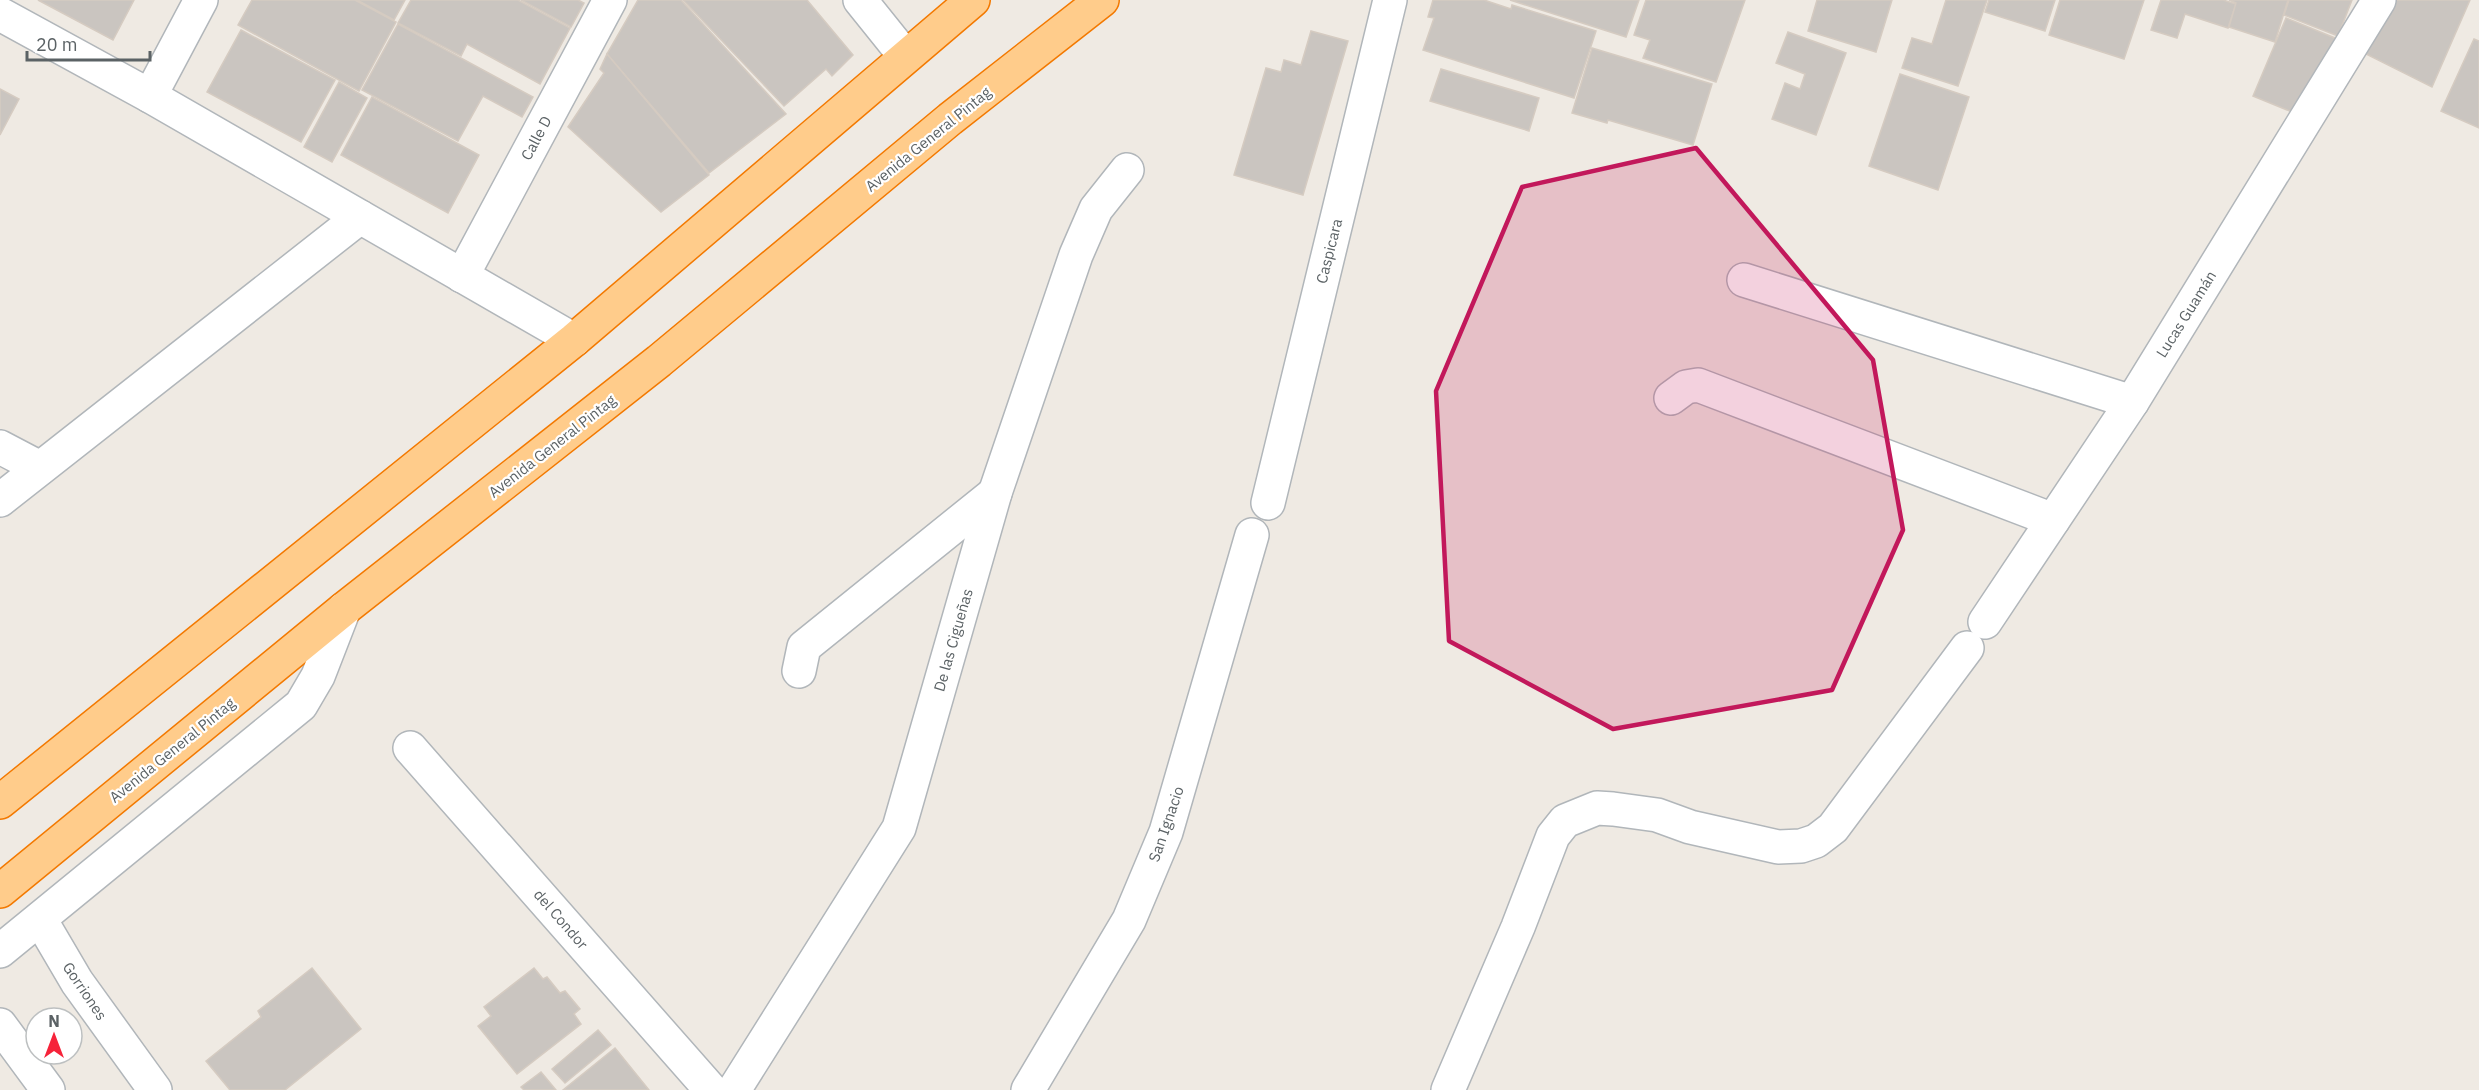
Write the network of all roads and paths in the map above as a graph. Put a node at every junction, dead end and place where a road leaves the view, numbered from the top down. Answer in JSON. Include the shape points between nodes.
{"nodes":[{"id":1,"x":201,"y":0,"type":"edge"},
{"id":2,"x":610,"y":0,"type":"edge"},
{"id":3,"x":860,"y":0,"type":"edge"},
{"id":4,"x":973,"y":0,"type":"edge"},
{"id":5,"x":1102,"y":0,"type":"edge"},
{"id":6,"x":1390,"y":0,"type":"edge"},
{"id":7,"x":2379,"y":0,"type":"edge"},
{"id":8,"x":0,"y":14,"type":"edge"},
{"id":9,"x":905,"y":56,"type":"junction"},
{"id":10,"x":150,"y":96,"type":"junction"},
{"id":11,"x":1127,"y":170,"type":"dead end"},
{"id":12,"x":360,"y":217,"type":"junction"},
{"id":13,"x":462,"y":276,"type":"junction"},
{"id":14,"x":1744,"y":280,"type":"dead end"},
{"id":15,"x":574,"y":340,"type":"junction"},
{"id":16,"x":1671,"y":398,"type":"dead end"},
{"id":17,"x":2132,"y":402,"type":"junction"},
{"id":18,"x":0,"y":447,"type":"edge"},
{"id":19,"x":40,"y":468,"type":"junction"},
{"id":20,"x":995,"y":493,"type":"junction"},
{"id":21,"x":0,"y":500,"type":"edge"},
{"id":22,"x":1268,"y":503,"type":"dead end"},
{"id":23,"x":2053,"y":520,"type":"junction"},
{"id":24,"x":1252,"y":535,"type":"dead end"},
{"id":25,"x":344,"y":609,"type":"junction"},
{"id":26,"x":799,"y":671,"type":"dead end"},
{"id":27,"x":410,"y":748,"type":"dead end"},
{"id":28,"x":0,"y":802,"type":"edge"},
{"id":29,"x":0,"y":891,"type":"edge"},
{"id":30,"x":40,"y":919,"type":"junction"},
{"id":31,"x":0,"y":951,"type":"edge"},
{"id":32,"x":0,"y":1025,"type":"edge"},
{"id":33,"x":48,"y":1090,"type":"edge"},
{"id":34,"x":155,"y":1090,"type":"edge"},
{"id":35,"x":711,"y":1090,"type":"edge"},
{"id":36,"x":734,"y":1090,"type":"edge"},
{"id":37,"x":1028,"y":1090,"type":"edge"},
{"id":38,"x":1448,"y":1090,"type":"edge"}],
"edges":[{"from":1,"to":10,"type":"street"},
{"from":2,"to":13,"type":"street","name":"Calle D"},
{"from":3,"to":9,"type":"street"},
{"from":4,"to":9,"type":"highway"},
{"from":5,"to":25,"type":"highway","name":"Avenida General Pintag","via":[[950,119],[659,362]]},
{"from":6,"to":22,"type":"street","name":"Caspicara"},
{"from":7,"to":17,"type":"street","name":"Lucas Guamán"},
{"from":8,"to":10,"type":"street"},
{"from":9,"to":15,"type":"highway"},
{"from":10,"to":12,"type":"street"},
{"from":11,"to":20,"type":"street","name":"De las Cigueñas","via":[[1096,209],[1076,255]]},
{"from":12,"to":13,"type":"street"},
{"from":12,"to":19,"type":"street"},
{"from":13,"to":15,"type":"street"},
{"from":14,"to":17,"type":"street"},
{"from":15,"to":28,"type":"highway"},
{"from":16,"to":23,"type":"street","via":[[1686,387],[1698,385]]},
{"from":17,"to":23,"type":"street","name":"Lucas Guamán"},
{"from":18,"to":19,"type":"street"},
{"from":19,"to":21,"type":"street"},
{"from":20,"to":26,"type":"street","via":[[804,647]]},
{"from":20,"to":36,"type":"street","name":"De las Cigueñas","via":[[899,828]]},
{"from":23,"to":38,"type":"street","name":"Lucas Guamán","via":[[1976,635],[1833,828],[1816,841],[1778,847],[1690,827],[1657,815],[1605,808],[1565,821],[1553,836]]},
{"from":24,"to":37,"type":"street","name":"San Ignacio","via":[[1166,832],[1129,920]]},
{"from":25,"to":29,"type":"highway","name":"Avenida General Pintag"},
{"from":25,"to":30,"type":"street","via":[[318,676],[301,705]]},
{"from":27,"to":35,"type":"street","name":"del Condor"},
{"from":30,"to":31,"type":"street"},
{"from":30,"to":34,"type":"street","name":"Gorriones","via":[[77,982]]},
{"from":32,"to":33,"type":"street"}]}
